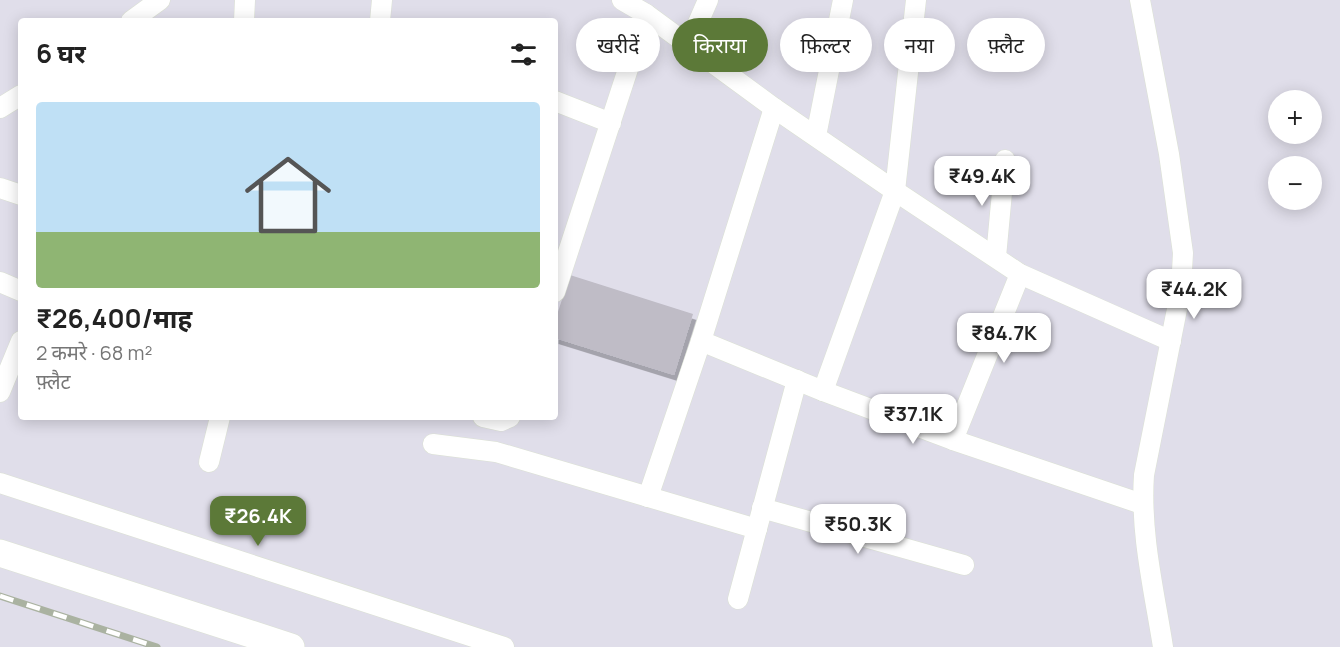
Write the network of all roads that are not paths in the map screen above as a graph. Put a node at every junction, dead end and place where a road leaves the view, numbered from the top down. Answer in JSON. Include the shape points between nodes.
{"nodes":[{"id":1,"x":160,"y":0,"type":"edge"},
{"id":2,"x":245,"y":0,"type":"edge"},
{"id":3,"x":382,"y":0,"type":"edge"},
{"id":4,"x":622,"y":0,"type":"edge"},
{"id":5,"x":708,"y":0,"type":"edge"},
{"id":6,"x":843,"y":0,"type":"edge"},
{"id":7,"x":916,"y":0,"type":"edge"},
{"id":8,"x":1140,"y":0,"type":"edge"},
{"id":9,"x":646,"y":14,"type":"junction"},
{"id":10,"x":135,"y":18,"type":"edge"},
{"id":11,"x":244,"y":18,"type":"edge"},
{"id":12,"x":380,"y":18,"type":"edge"},
{"id":13,"x":700,"y":18,"type":"edge"},
{"id":14,"x":672,"y":34,"type":"edge"},
{"id":15,"x":724,"y":72,"type":"edge"},
{"id":16,"x":18,"y":97,"type":"edge"},
{"id":17,"x":558,"y":102,"type":"edge"},
{"id":18,"x":0,"y":108,"type":"edge"},
{"id":19,"x":774,"y":108,"type":"junction"},
{"id":20,"x":611,"y":123,"type":"junction"},
{"id":21,"x":816,"y":136,"type":"junction"},
{"id":22,"x":1005,"y":160,"type":"dead end"},
{"id":23,"x":0,"y":188,"type":"edge"},
{"id":24,"x":895,"y":191,"type":"junction"},
{"id":25,"x":18,"y":194,"type":"edge"},
{"id":26,"x":562,"y":248,"type":"edge"},
{"id":27,"x":996,"y":257,"type":"junction"},
{"id":28,"x":558,"y":273,"type":"edge"},
{"id":29,"x":1020,"y":274,"type":"junction"},
{"id":30,"x":0,"y":282,"type":"edge"},
{"id":31,"x":18,"y":290,"type":"edge"},
{"id":32,"x":701,"y":341,"type":"junction"},
{"id":33,"x":1171,"y":341,"type":"junction"},
{"id":34,"x":18,"y":348,"type":"edge"},
{"id":35,"x":797,"y":380,"type":"junction"},
{"id":36,"x":823,"y":391,"type":"junction"},
{"id":37,"x":0,"y":392,"type":"edge"},
{"id":38,"x":219,"y":420,"type":"edge"},
{"id":39,"x":953,"y":440,"type":"junction"},
{"id":40,"x":433,"y":444,"type":"dead end"},
{"id":41,"x":209,"y":462,"type":"dead end"},
{"id":42,"x":0,"y":483,"type":"edge"},
{"id":43,"x":648,"y":497,"type":"junction"},
{"id":44,"x":1142,"y":504,"type":"junction"},
{"id":45,"x":762,"y":508,"type":"junction"},
{"id":46,"x":757,"y":529,"type":"junction"},
{"id":47,"x":0,"y":553,"type":"edge"},
{"id":48,"x":964,"y":566,"type":"dead end"},
{"id":49,"x":738,"y":599,"type":"dead end"},
{"id":50,"x":291,"y":647,"type":"edge"},
{"id":51,"x":504,"y":647,"type":"edge"},
{"id":52,"x":1163,"y":647,"type":"edge"}],
"edges":[{"from":1,"to":10,"type":"street"},
{"from":2,"to":11,"type":"street"},
{"from":3,"to":12,"type":"street"},
{"from":4,"to":9,"type":"street"},
{"from":5,"to":13,"type":"street"},
{"from":6,"to":21,"type":"street"},
{"from":7,"to":24,"type":"street"},
{"from":8,"to":33,"type":"street","via":[[1183,253]]},
{"from":9,"to":14,"type":"street"},
{"from":9,"to":20,"type":"street"},
{"from":15,"to":19,"type":"street"},
{"from":16,"to":18,"type":"street"},
{"from":17,"to":20,"type":"street"},
{"from":19,"to":21,"type":"street"},
{"from":19,"to":32,"type":"street"},
{"from":20,"to":26,"type":"street"},
{"from":21,"to":24,"type":"street"},
{"from":22,"to":27,"type":"street"},
{"from":23,"to":25,"type":"street"},
{"from":24,"to":27,"type":"street"},
{"from":24,"to":36,"type":"street"},
{"from":26,"to":28,"type":"street"},
{"from":27,"to":29,"type":"street"},
{"from":29,"to":33,"type":"street"},
{"from":29,"to":39,"type":"street"},
{"from":30,"to":31,"type":"street"},
{"from":32,"to":35,"type":"street"},
{"from":32,"to":43,"type":"street"},
{"from":33,"to":44,"type":"street","via":[[1144,475]]},
{"from":34,"to":37,"type":"street"},
{"from":35,"to":36,"type":"street"},
{"from":35,"to":45,"type":"street"},
{"from":36,"to":39,"type":"street"},
{"from":38,"to":41,"type":"street"},
{"from":39,"to":44,"type":"street"},
{"from":40,"to":43,"type":"street","via":[[496,452]]},
{"from":42,"to":51,"type":"street"},
{"from":43,"to":46,"type":"street"},
{"from":44,"to":52,"type":"street"},
{"from":45,"to":46,"type":"street"},
{"from":45,"to":48,"type":"street"},
{"from":46,"to":49,"type":"street"},
{"from":47,"to":50,"type":"street"}]}
